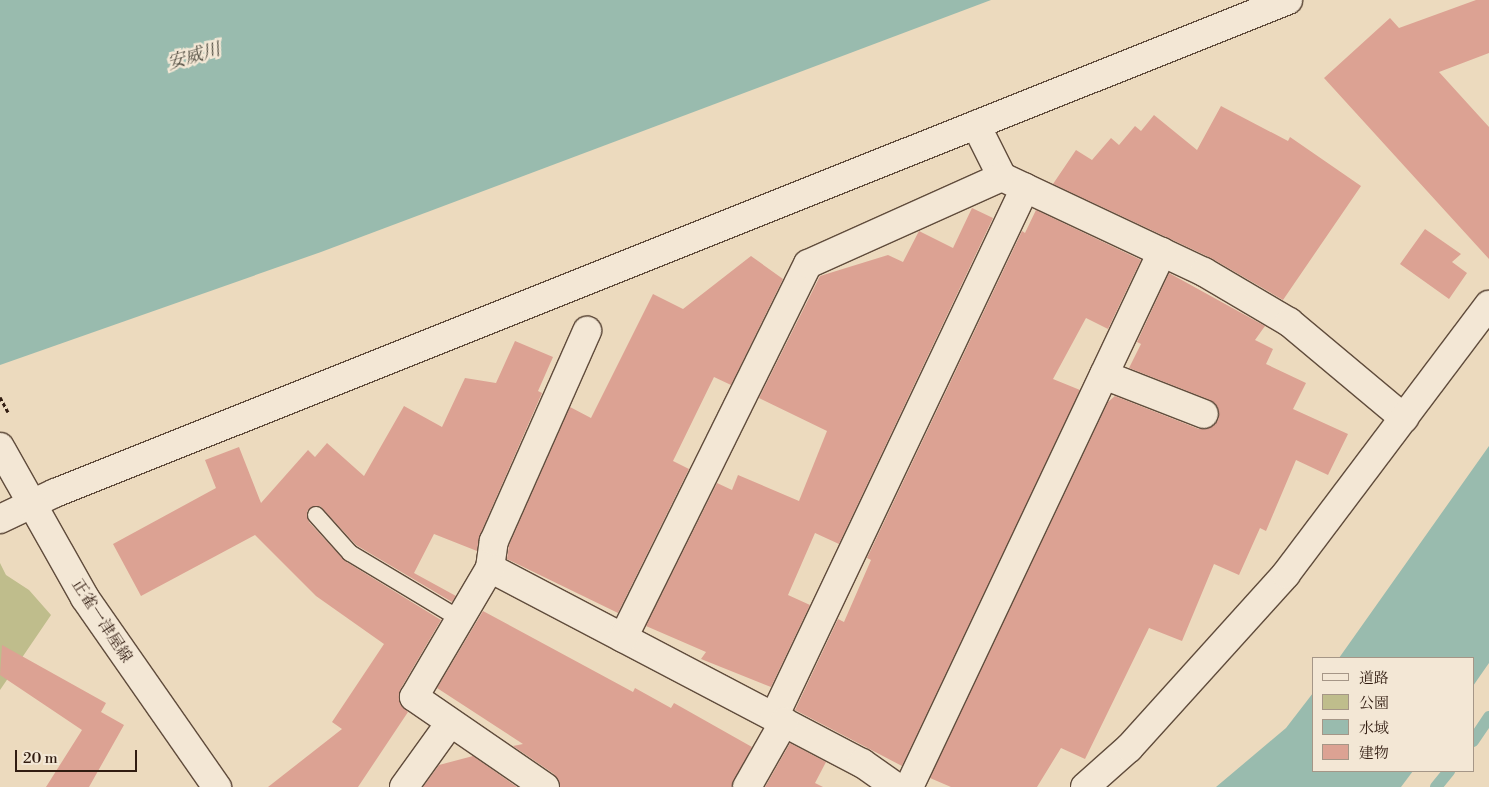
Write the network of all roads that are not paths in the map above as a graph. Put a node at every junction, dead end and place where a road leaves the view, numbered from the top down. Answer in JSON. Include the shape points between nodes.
{"nodes":[{"id":1,"x":1288,"y":0,"type":"edge"},
{"id":2,"x":976,"y":125,"type":"junction"},
{"id":3,"x":1014,"y":182,"type":"junction"},
{"id":4,"x":1162,"y":252,"type":"junction"},
{"id":5,"x":1489,"y":305,"type":"edge"},
{"id":6,"x":587,"y":331,"type":"dead end"},
{"id":7,"x":1104,"y":375,"type":"junction"},
{"id":8,"x":1204,"y":414,"type":"dead end"},
{"id":9,"x":1404,"y":418,"type":"junction"},
{"id":10,"x":0,"y":447,"type":"edge"},
{"id":11,"x":25,"y":491,"type":"junction"},
{"id":12,"x":316,"y":514,"type":"dead end"},
{"id":13,"x":0,"y":519,"type":"edge"},
{"id":14,"x":490,"y":568,"type":"junction"},
{"id":15,"x":460,"y":619,"type":"junction"},
{"id":16,"x":623,"y":638,"type":"junction"},
{"id":17,"x":779,"y":720,"type":"junction"},
{"id":18,"x":450,"y":723,"type":"junction"},
{"id":19,"x":217,"y":787,"type":"edge"},
{"id":20,"x":404,"y":787,"type":"edge"},
{"id":21,"x":546,"y":787,"type":"edge"},
{"id":22,"x":747,"y":787,"type":"edge"},
{"id":23,"x":896,"y":787,"type":"edge"},
{"id":24,"x":910,"y":787,"type":"edge"},
{"id":25,"x":1085,"y":787,"type":"edge"}],
"edges":[{"from":1,"to":2,"type":"street"},
{"from":2,"to":3,"type":"street"},
{"from":2,"to":11,"type":"street"},
{"from":3,"to":4,"type":"street"},
{"from":3,"to":16,"type":"street","via":[[808,264]]},
{"from":3,"to":17,"type":"street"},
{"from":4,"to":7,"type":"street"},
{"from":4,"to":9,"type":"street","via":[[1204,272],[1289,322]]},
{"from":5,"to":9,"type":"street"},
{"from":6,"to":14,"type":"street","via":[[494,541]]},
{"from":7,"to":8,"type":"street"},
{"from":7,"to":24,"type":"street"},
{"from":9,"to":25,"type":"street","via":[[1286,574],[1129,748]]},
{"from":10,"to":11,"type":"street","name":"正雀一津屋線"},
{"from":11,"to":13,"type":"street"},
{"from":11,"to":19,"type":"street","name":"正雀一津屋線","via":[[85,598]]},
{"from":12,"to":15,"type":"lane","via":[[350,553]]},
{"from":14,"to":15,"type":"street"},
{"from":14,"to":16,"type":"street"},
{"from":15,"to":18,"type":"street","via":[[414,697]]},
{"from":16,"to":17,"type":"street"},
{"from":17,"to":22,"type":"street"},
{"from":17,"to":23,"type":"street","via":[[862,763]]},
{"from":18,"to":20,"type":"street"},
{"from":18,"to":21,"type":"street"}]}
